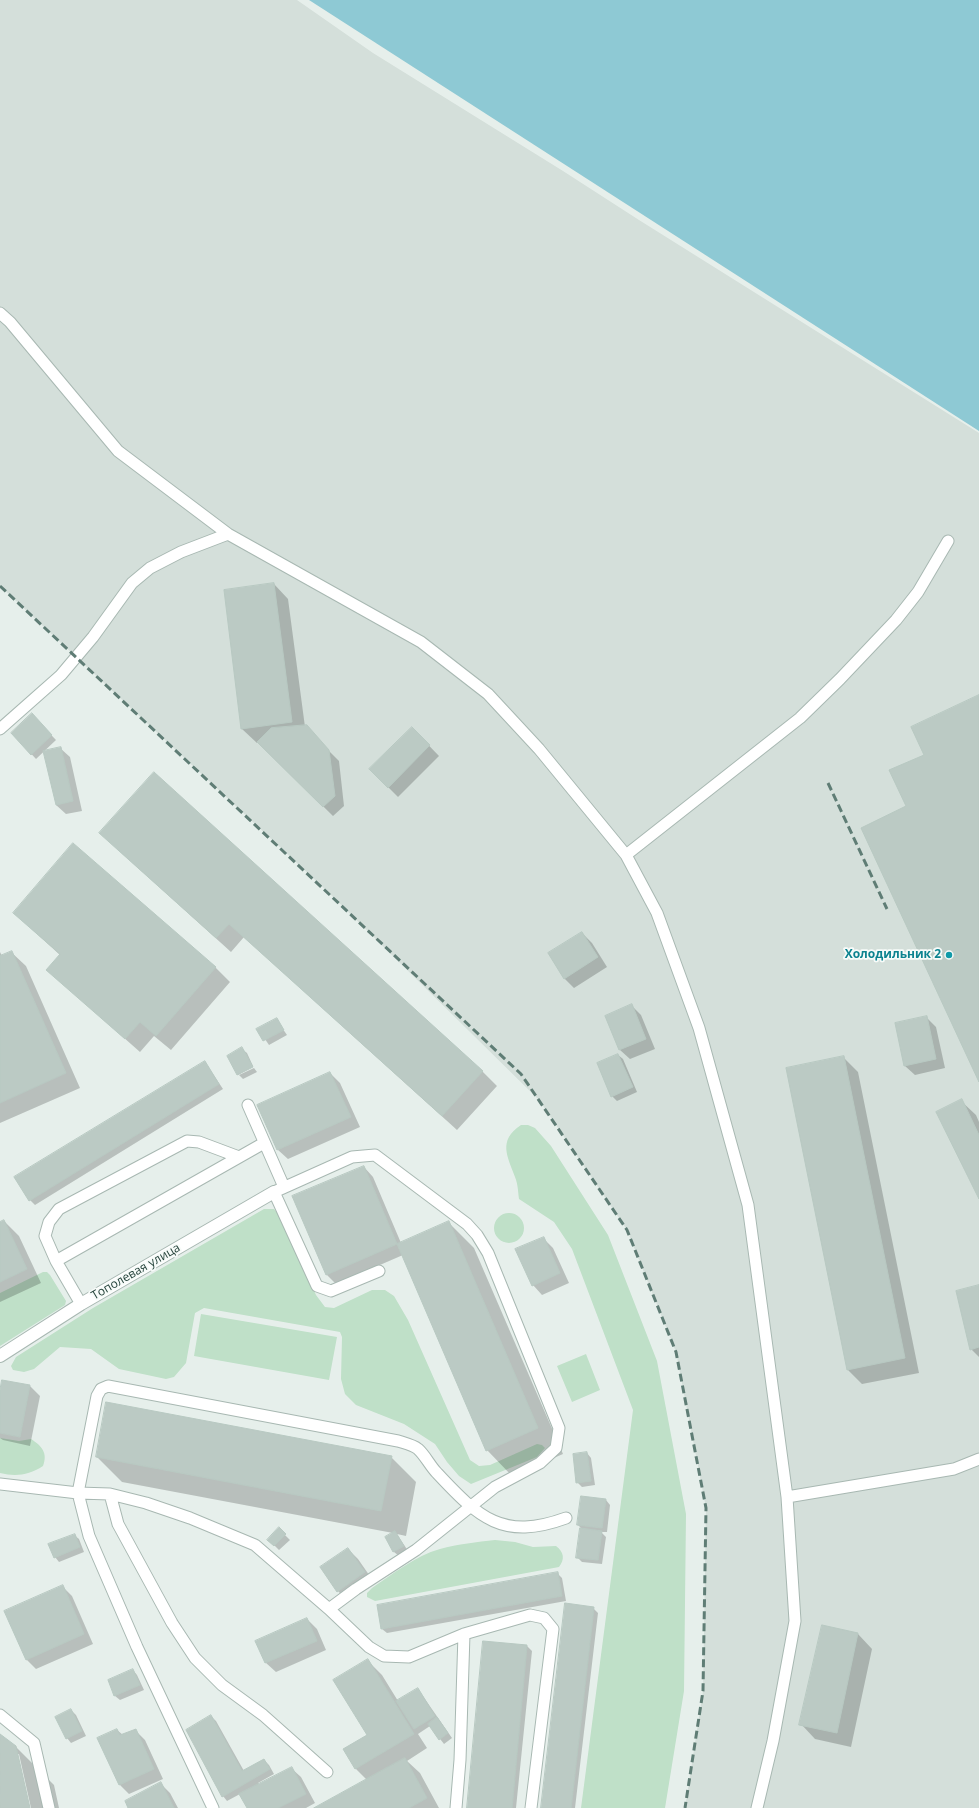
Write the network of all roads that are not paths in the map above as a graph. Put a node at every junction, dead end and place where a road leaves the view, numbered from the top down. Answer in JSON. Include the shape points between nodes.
{"nodes":[{"id":1,"x":0,"y":313,"type":"edge"},
{"id":2,"x":228,"y":534,"type":"junction"},
{"id":3,"x":948,"y":541,"type":"dead end"},
{"id":4,"x":0,"y":730,"type":"edge"},
{"id":5,"x":626,"y":855,"type":"junction"},
{"id":6,"x":248,"y":1105,"type":"dead end"},
{"id":7,"x":264,"y":1143,"type":"junction"},
{"id":8,"x":239,"y":1157,"type":"junction"},
{"id":9,"x":279,"y":1190,"type":"junction"},
{"id":10,"x":56,"y":1261,"type":"junction"},
{"id":11,"x":379,"y":1271,"type":"dead end"},
{"id":12,"x":81,"y":1304,"type":"junction"},
{"id":13,"x":0,"y":1356,"type":"edge"},
{"id":14,"x":979,"y":1459,"type":"edge"},
{"id":15,"x":0,"y":1484,"type":"edge"},
{"id":16,"x":78,"y":1493,"type":"junction"},
{"id":17,"x":110,"y":1494,"type":"junction"},
{"id":18,"x":787,"y":1497,"type":"junction"},
{"id":19,"x":470,"y":1507,"type":"junction"},
{"id":20,"x":566,"y":1518,"type":"dead end"},
{"id":21,"x":330,"y":1609,"type":"junction"},
{"id":22,"x":464,"y":1634,"type":"junction"},
{"id":23,"x":0,"y":1715,"type":"edge"},
{"id":24,"x":327,"y":1772,"type":"dead end"},
{"id":25,"x":49,"y":1808,"type":"edge"},
{"id":26,"x":213,"y":1808,"type":"edge"},
{"id":27,"x":456,"y":1808,"type":"edge"},
{"id":28,"x":531,"y":1808,"type":"edge"},
{"id":29,"x":757,"y":1808,"type":"edge"}],
"edges":[{"from":1,"to":2,"type":"lane","via":[[118,451]]},
{"from":2,"to":4,"type":"lane","via":[[181,552],[150,568],[132,583],[93,637],[61,675]]},
{"from":2,"to":5,"type":"lane","via":[[421,642],[488,694],[539,749]]},
{"from":3,"to":5,"type":"lane","via":[[918,592],[896,620],[840,679],[800,718]]},
{"from":5,"to":18,"type":"lane","via":[[657,913],[699,1028],[748,1204]]},
{"from":6,"to":7,"type":"lane"},
{"from":7,"to":8,"type":"lane"},
{"from":7,"to":9,"type":"lane"},
{"from":8,"to":10,"type":"lane"},
{"from":8,"to":10,"type":"lane","via":[[199,1142],[187,1142],[59,1209],[50,1222],[45,1236]]},
{"from":9,"to":11,"type":"lane","via":[[318,1286],[331,1291]]},
{"from":9,"to":12,"type":"street","name":"Тополевая улица"},
{"from":9,"to":19,"type":"lane","via":[[352,1157],[375,1155],[467,1224],[488,1253],[559,1428],[556,1448],[540,1463],[495,1487]]},
{"from":10,"to":12,"type":"lane"},
{"from":12,"to":13,"type":"street","name":"Тополевая улица"},
{"from":14,"to":18,"type":"lane","via":[[954,1469]]},
{"from":15,"to":16,"type":"lane"},
{"from":16,"to":17,"type":"lane"},
{"from":16,"to":19,"type":"lane","via":[[97,1396],[101,1389],[108,1386],[398,1441],[418,1449]]},
{"from":16,"to":26,"type":"lane","via":[[89,1536],[137,1647]]},
{"from":17,"to":21,"type":"lane","via":[[190,1518],[255,1545]]},
{"from":17,"to":24,"type":"lane","via":[[118,1524],[172,1623],[195,1658],[222,1685],[263,1715]]},
{"from":18,"to":29,"type":"lane","via":[[795,1620],[773,1741]]},
{"from":19,"to":20,"type":"lane","via":[[494,1522],[517,1528],[537,1526]]},
{"from":19,"to":21,"type":"lane","via":[[416,1550]]},
{"from":21,"to":22,"type":"lane","via":[[369,1647],[384,1656],[409,1657]]},
{"from":22,"to":27,"type":"lane"},
{"from":22,"to":28,"type":"lane","via":[[530,1615],[544,1618],[553,1629]]},
{"from":23,"to":25,"type":"lane","via":[[34,1743]]}]}
